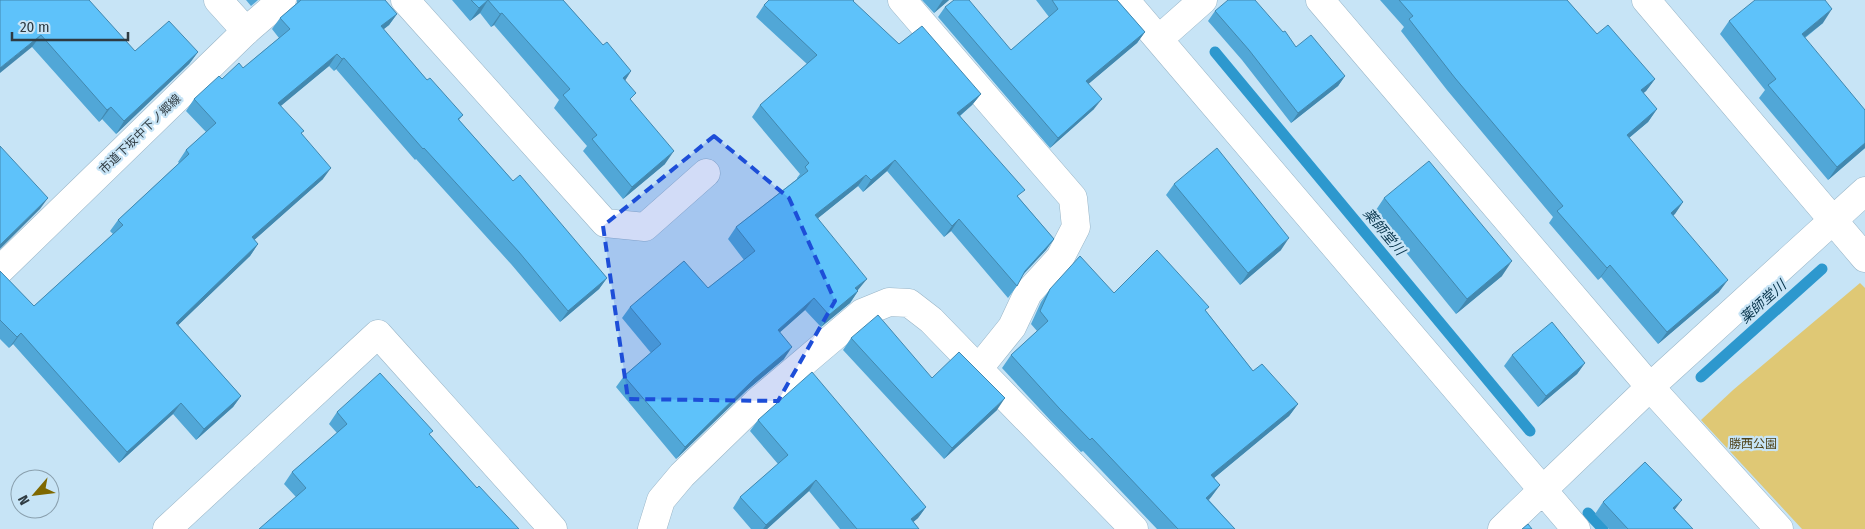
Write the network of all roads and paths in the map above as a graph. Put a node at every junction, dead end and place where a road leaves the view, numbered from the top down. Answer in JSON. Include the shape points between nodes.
{"nodes":[{"id":1,"x":218,"y":0,"type":"edge"},
{"id":2,"x":282,"y":0,"type":"edge"},
{"id":3,"x":405,"y":0,"type":"edge"},
{"id":4,"x":902,"y":0,"type":"edge"},
{"id":5,"x":1125,"y":0,"type":"edge"},
{"id":6,"x":1203,"y":0,"type":"edge"},
{"id":7,"x":1320,"y":0,"type":"edge"},
{"id":8,"x":1646,"y":0,"type":"edge"},
{"id":9,"x":246,"y":31,"type":"junction"},
{"id":10,"x":1159,"y":39,"type":"junction"},
{"id":11,"x":706,"y":173,"type":"dead end"},
{"id":12,"x":1865,"y":191,"type":"edge"},
{"id":13,"x":1832,"y":220,"type":"junction"},
{"id":14,"x":1865,"y":258,"type":"edge"},
{"id":15,"x":0,"y":270,"type":"edge"},
{"id":16,"x":979,"y":368,"type":"junction"},
{"id":17,"x":1650,"y":387,"type":"junction"},
{"id":18,"x":1540,"y":490,"type":"junction"},
{"id":19,"x":167,"y":529,"type":"edge"},
{"id":20,"x":553,"y":529,"type":"edge"},
{"id":21,"x":652,"y":529,"type":"edge"},
{"id":22,"x":1134,"y":529,"type":"edge"},
{"id":23,"x":1502,"y":529,"type":"edge"},
{"id":24,"x":1576,"y":529,"type":"edge"},
{"id":25,"x":1778,"y":529,"type":"edge"}],
"edges":[{"from":1,"to":9,"type":"street"},
{"from":2,"to":9,"type":"street","name":"市道下坂中下ノ郷線"},
{"from":3,"to":11,"type":"street","via":[[605,223],[645,227]]},
{"from":4,"to":16,"type":"street","via":[[1073,198],[1076,227],[1060,258],[1028,293],[1012,327]]},
{"from":5,"to":10,"type":"street"},
{"from":6,"to":10,"type":"street"},
{"from":7,"to":17,"type":"street"},
{"from":8,"to":13,"type":"street"},
{"from":9,"to":15,"type":"street","name":"市道下坂中下ノ郷線"},
{"from":10,"to":18,"type":"street"},
{"from":12,"to":13,"type":"street"},
{"from":13,"to":14,"type":"street"},
{"from":13,"to":17,"type":"street"},
{"from":16,"to":21,"type":"street","via":[[932,320],[909,303],[889,302],[862,313],[757,402],[682,475],[661,500]]},
{"from":16,"to":22,"type":"street"},
{"from":17,"to":18,"type":"street"},
{"from":17,"to":25,"type":"street"},
{"from":18,"to":23,"type":"street"},
{"from":18,"to":24,"type":"street"},
{"from":19,"to":20,"type":"street","via":[[378,334]]}]}
